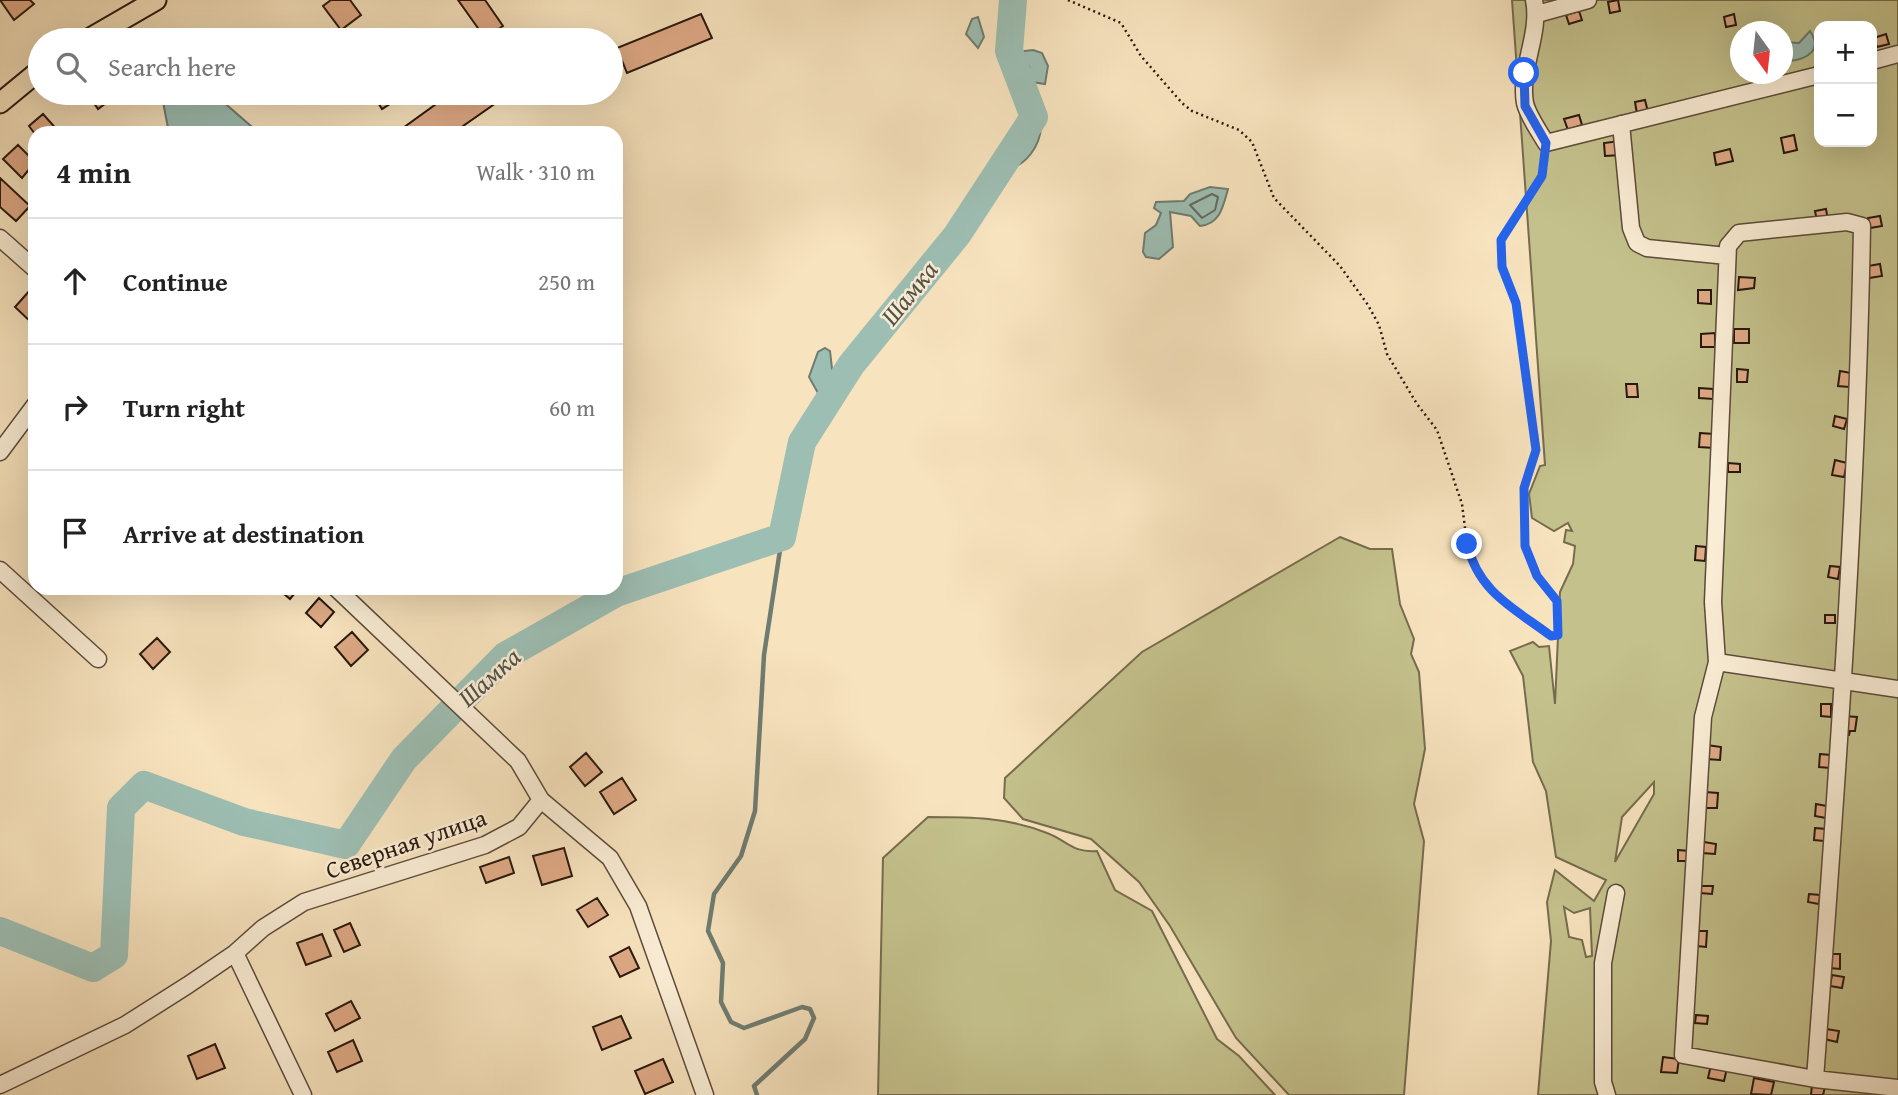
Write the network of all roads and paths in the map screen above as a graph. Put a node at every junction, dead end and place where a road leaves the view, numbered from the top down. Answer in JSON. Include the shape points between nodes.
{"nodes":[{"id":1,"x":156,"y":0,"type":"edge"},
{"id":2,"x":1068,"y":0,"type":"edge"},
{"id":3,"x":1588,"y":0,"type":"edge"},
{"id":4,"x":1536,"y":7,"type":"edge"},
{"id":5,"x":108,"y":28,"type":"edge"},
{"id":6,"x":1898,"y":54,"type":"edge"},
{"id":7,"x":1877,"y":60,"type":"edge"},
{"id":8,"x":1814,"y":76,"type":"edge"},
{"id":9,"x":28,"y":80,"type":"edge"},
{"id":10,"x":0,"y":103,"type":"edge"},
{"id":11,"x":1621,"y":124,"type":"junction"},
{"id":12,"x":1546,"y":143,"type":"junction"},
{"id":13,"x":0,"y":238,"type":"edge"},
{"id":14,"x":1727,"y":256,"type":"junction"},
{"id":15,"x":28,"y":263,"type":"edge"},
{"id":16,"x":28,"y":414,"type":"edge"},
{"id":17,"x":0,"y":452,"type":"edge"},
{"id":18,"x":0,"y":570,"type":"edge"},
{"id":19,"x":343,"y":595,"type":"edge"},
{"id":20,"x":98,"y":659,"type":"dead end"},
{"id":21,"x":1717,"y":662,"type":"junction"},
{"id":22,"x":1841,"y":680,"type":"junction"},
{"id":23,"x":1898,"y":689,"type":"edge"},
{"id":24,"x":541,"y":800,"type":"junction"},
{"id":25,"x":1616,"y":893,"type":"dead end"},
{"id":26,"x":235,"y":953,"type":"junction"},
{"id":27,"x":1815,"y":1079,"type":"junction"},
{"id":28,"x":0,"y":1085,"type":"edge"},
{"id":29,"x":1898,"y":1088,"type":"edge"},
{"id":30,"x":303,"y":1095,"type":"edge"},
{"id":31,"x":705,"y":1095,"type":"edge"},
{"id":32,"x":1607,"y":1095,"type":"edge"}],
"edges":[{"from":1,"to":5,"type":"main road"},
{"from":2,"to":12,"type":"path","via":[[1121,23],[1141,56],[1182,103],[1239,130],[1252,142],[1274,198],[1340,266],[1368,305],[1387,354],[1437,430],[1462,503],[1477,575],[1488,589],[1551,636],[1558,635],[1557,601],[1537,576],[1525,546],[1524,488],[1536,450],[1516,303],[1502,267],[1501,240],[1542,176]]},
{"from":3,"to":4,"type":"street"},
{"from":4,"to":12,"type":"street","via":[[1524,73],[1525,106]]},
{"from":6,"to":7,"type":"street"},
{"from":8,"to":11,"type":"street"},
{"from":9,"to":10,"type":"main road"},
{"from":11,"to":12,"type":"street"},
{"from":11,"to":14,"type":"street","via":[[1631,228],[1637,243],[1647,248]]},
{"from":13,"to":15,"type":"street"},
{"from":14,"to":21,"type":"street","via":[[1713,602]]},
{"from":14,"to":22,"type":"street","via":[[1728,246],[1739,233],[1847,222],[1862,226],[1860,352]]},
{"from":16,"to":17,"type":"street"},
{"from":18,"to":20,"type":"street"},
{"from":19,"to":24,"type":"street","via":[[518,761]]},
{"from":21,"to":22,"type":"street"},
{"from":21,"to":27,"type":"street","via":[[1703,717],[1683,1055]]},
{"from":22,"to":23,"type":"street"},
{"from":22,"to":27,"type":"street"},
{"from":24,"to":26,"type":"street","name":"Северная улица","via":[[519,827],[485,845],[304,902]]},
{"from":24,"to":31,"type":"street","via":[[610,858],[638,906]]},
{"from":25,"to":32,"type":"street","via":[[1603,962],[1603,1082]]},
{"from":26,"to":28,"type":"street","name":"Северная улица","via":[[125,1025]]},
{"from":26,"to":30,"type":"street"},
{"from":27,"to":29,"type":"street"}]}
